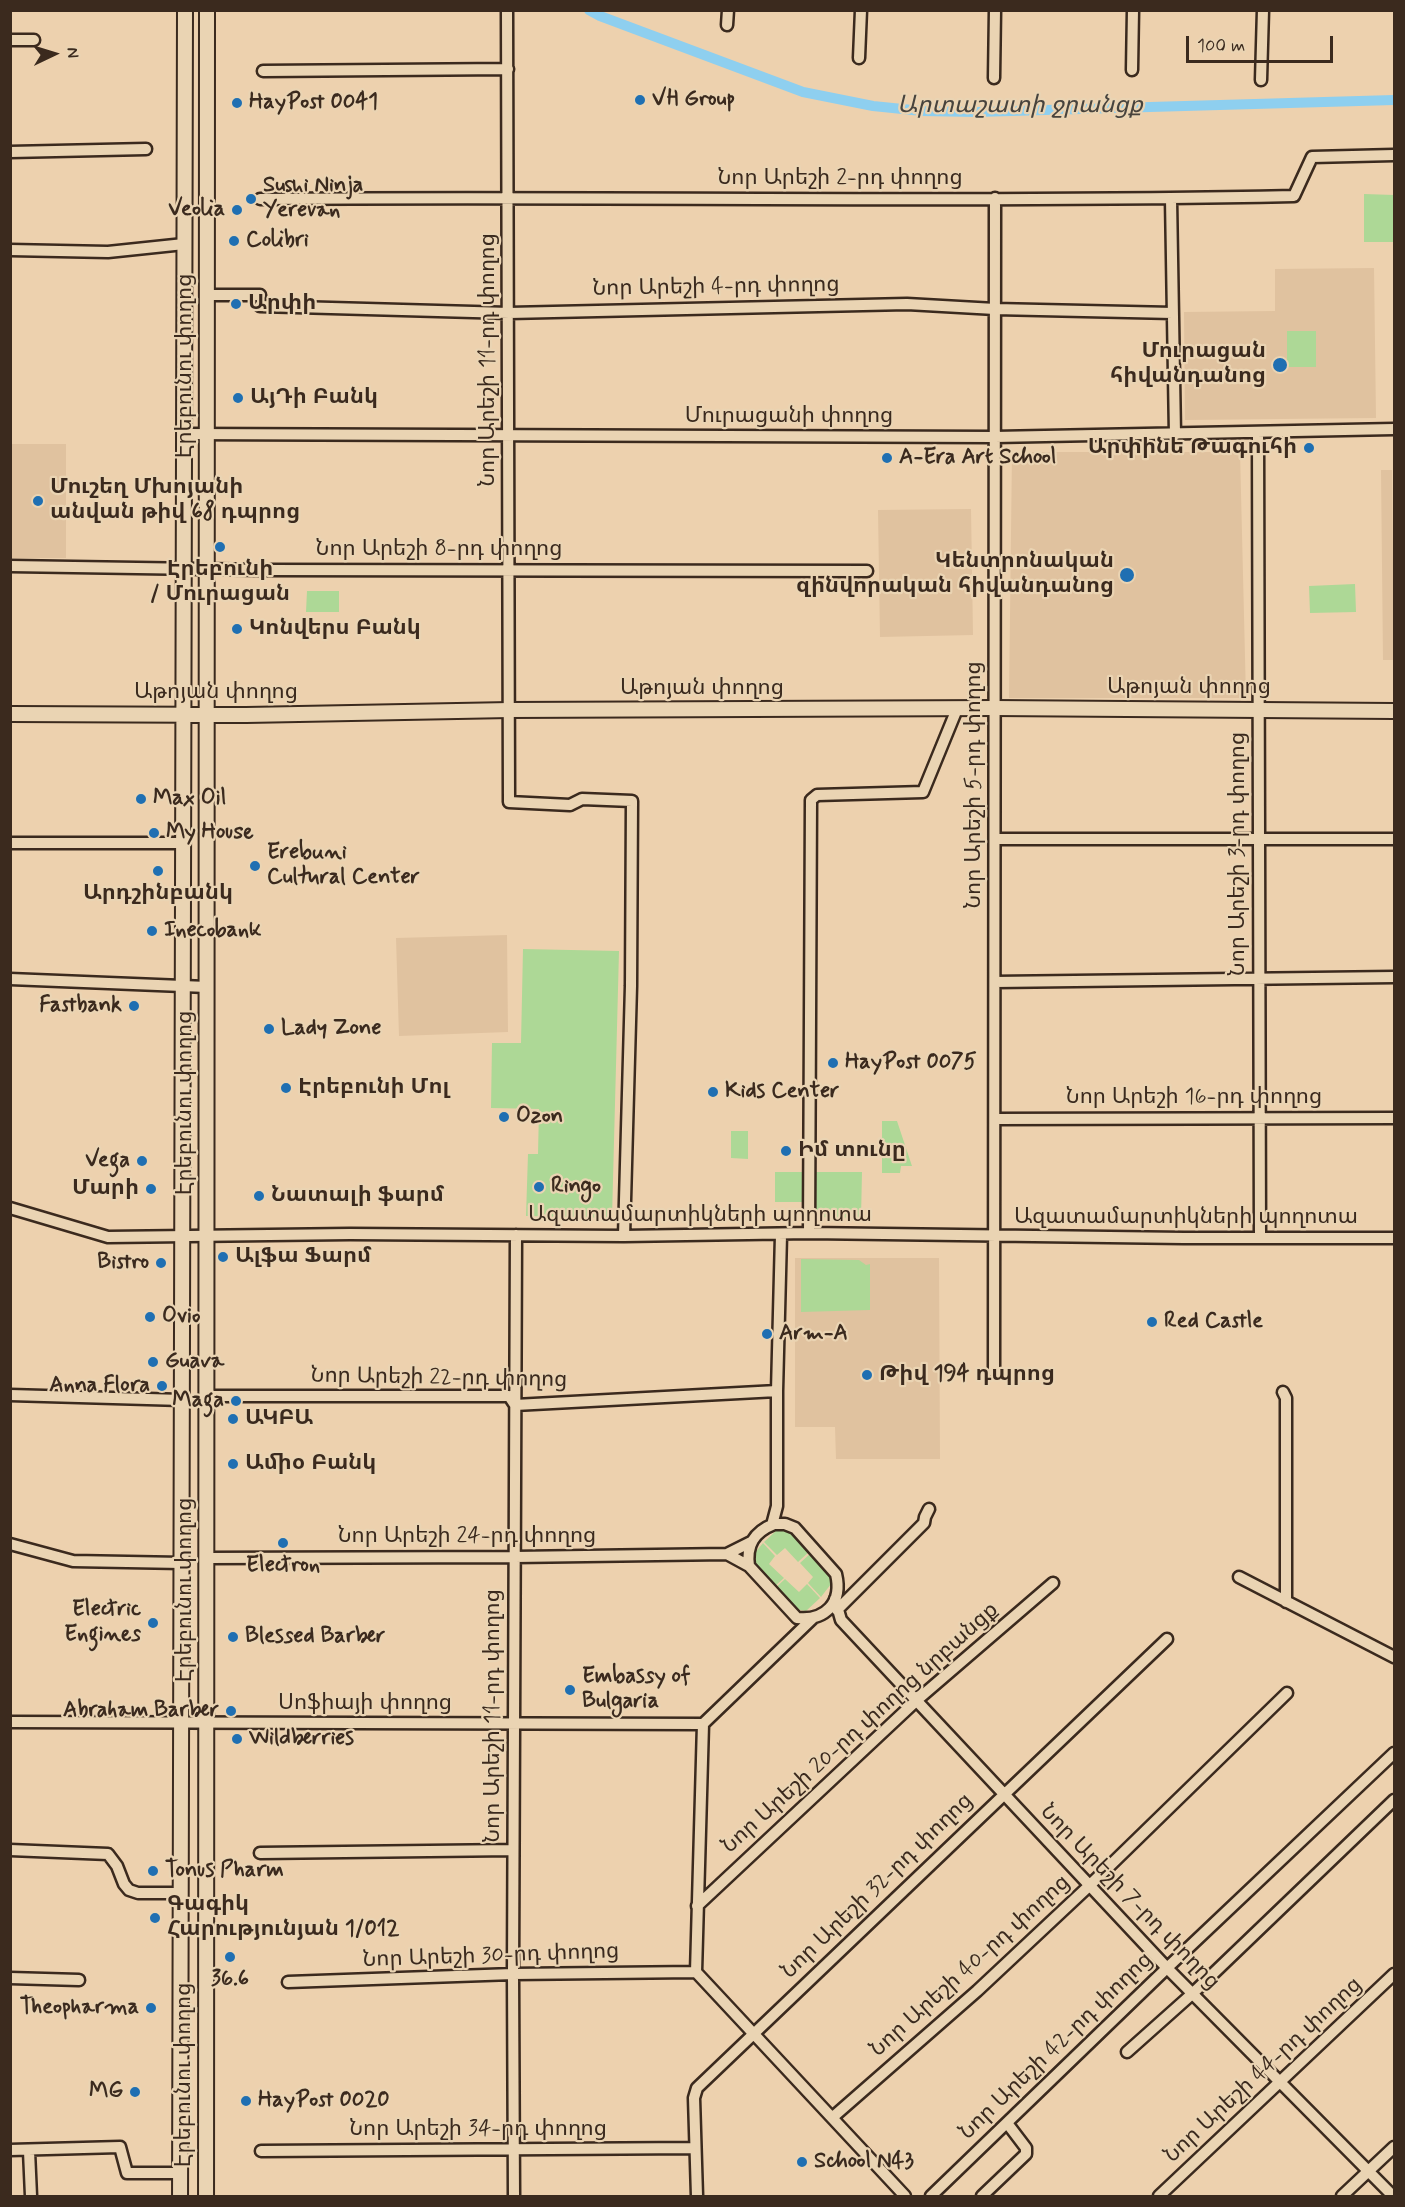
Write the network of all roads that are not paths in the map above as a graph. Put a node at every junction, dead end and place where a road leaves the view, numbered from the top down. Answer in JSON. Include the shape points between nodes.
{"nodes":[{"id":1,"x":185,"y":10,"type":"edge"},
{"id":2,"x":207,"y":10,"type":"edge"},
{"id":3,"x":507,"y":10,"type":"edge"},
{"id":4,"x":728,"y":10,"type":"edge"},
{"id":5,"x":861,"y":10,"type":"edge"},
{"id":6,"x":995,"y":10,"type":"edge"},
{"id":7,"x":1133,"y":10,"type":"edge"},
{"id":8,"x":1263,"y":10,"type":"edge"},
{"id":9,"x":727,"y":25,"type":"dead end"},
{"id":10,"x":10,"y":40,"type":"edge"},
{"id":11,"x":34,"y":40,"type":"dead end"},
{"id":12,"x":859,"y":58,"type":"dead end"},
{"id":13,"x":508,"y":69,"type":"junction"},
{"id":14,"x":1132,"y":70,"type":"dead end"},
{"id":15,"x":263,"y":71,"type":"dead end"},
{"id":16,"x":994,"y":78,"type":"dead end"},
{"id":17,"x":1261,"y":80,"type":"dead end"},
{"id":18,"x":146,"y":149,"type":"dead end"},
{"id":19,"x":10,"y":152,"type":"edge"},
{"id":20,"x":1395,"y":155,"type":"edge"},
{"id":21,"x":508,"y":197,"type":"junction"},
{"id":22,"x":995,"y":198,"type":"junction"},
{"id":23,"x":260,"y":199,"type":"dead end"},
{"id":24,"x":1171,"y":199,"type":"junction"},
{"id":25,"x":184,"y":244,"type":"junction"},
{"id":26,"x":10,"y":250,"type":"edge"},
{"id":27,"x":207,"y":296,"type":"junction"},
{"id":28,"x":995,"y":309,"type":"junction"},
{"id":29,"x":509,"y":313,"type":"junction"},
{"id":30,"x":1173,"y":313,"type":"junction"},
{"id":31,"x":1395,"y":429,"type":"edge"},
{"id":32,"x":1258,"y":433,"type":"junction"},
{"id":33,"x":184,"y":434,"type":"junction"},
{"id":34,"x":207,"y":434,"type":"junction"},
{"id":35,"x":1175,"y":435,"type":"junction"},
{"id":36,"x":509,"y":436,"type":"junction"},
{"id":37,"x":995,"y":437,"type":"junction"},
{"id":38,"x":10,"y":566,"type":"edge"},
{"id":39,"x":183,"y":568,"type":"junction"},
{"id":40,"x":207,"y":569,"type":"junction"},
{"id":41,"x":509,"y":570,"type":"junction"},
{"id":42,"x":867,"y":571,"type":"dead end"},
{"id":43,"x":994,"y":708,"type":"junction"},
{"id":44,"x":957,"y":709,"type":"junction"},
{"id":45,"x":510,"y":710,"type":"junction"},
{"id":46,"x":1258,"y":710,"type":"junction"},
{"id":47,"x":1395,"y":711,"type":"edge"},
{"id":48,"x":10,"y":714,"type":"edge"},
{"id":49,"x":183,"y":715,"type":"junction"},
{"id":50,"x":207,"y":715,"type":"junction"},
{"id":51,"x":1260,"y":838,"type":"junction"},
{"id":52,"x":995,"y":839,"type":"junction"},
{"id":53,"x":1395,"y":839,"type":"edge"},
{"id":54,"x":10,"y":843,"type":"edge"},
{"id":55,"x":183,"y":843,"type":"junction"},
{"id":56,"x":1395,"y":976,"type":"edge"},
{"id":57,"x":1260,"y":978,"type":"junction"},
{"id":58,"x":10,"y":979,"type":"edge"},
{"id":59,"x":995,"y":982,"type":"junction"},
{"id":60,"x":183,"y":985,"type":"junction"},
{"id":61,"x":207,"y":987,"type":"junction"},
{"id":62,"x":1260,"y":1117,"type":"junction"},
{"id":63,"x":1395,"y":1118,"type":"edge"},
{"id":64,"x":995,"y":1119,"type":"junction"},
{"id":65,"x":10,"y":1208,"type":"edge"},
{"id":66,"x":809,"y":1233,"type":"junction"},
{"id":67,"x":207,"y":1235,"type":"junction"},
{"id":68,"x":516,"y":1235,"type":"junction"},
{"id":69,"x":781,"y":1235,"type":"junction"},
{"id":70,"x":182,"y":1236,"type":"junction"},
{"id":71,"x":624,"y":1236,"type":"junction"},
{"id":72,"x":995,"y":1236,"type":"junction"},
{"id":73,"x":1260,"y":1238,"type":"junction"},
{"id":74,"x":1395,"y":1238,"type":"edge"},
{"id":75,"x":994,"y":1372,"type":"dead end"},
{"id":76,"x":777,"y":1390,"type":"junction"},
{"id":77,"x":1283,"y":1392,"type":"dead end"},
{"id":78,"x":10,"y":1395,"type":"edge"},
{"id":79,"x":207,"y":1396,"type":"junction"},
{"id":80,"x":182,"y":1400,"type":"junction"},
{"id":81,"x":515,"y":1405,"type":"junction"},
{"id":82,"x":777,"y":1506,"type":"junction"},
{"id":83,"x":929,"y":1509,"type":"dead end"},
{"id":84,"x":772,"y":1525,"type":"junction"},
{"id":85,"x":791,"y":1525,"type":"junction"},
{"id":86,"x":751,"y":1542,"type":"junction"},
{"id":87,"x":10,"y":1544,"type":"edge"},
{"id":88,"x":728,"y":1554,"type":"junction"},
{"id":89,"x":515,"y":1557,"type":"junction"},
{"id":90,"x":207,"y":1558,"type":"junction"},
{"id":91,"x":182,"y":1563,"type":"junction"},
{"id":92,"x":749,"y":1566,"type":"junction"},
{"id":93,"x":1239,"y":1577,"type":"dead end"},
{"id":94,"x":1053,"y":1583,"type":"dead end"},
{"id":95,"x":1286,"y":1602,"type":"junction"},
{"id":96,"x":838,"y":1610,"type":"junction"},
{"id":97,"x":794,"y":1616,"type":"junction"},
{"id":98,"x":818,"y":1616,"type":"junction"},
{"id":99,"x":795,"y":1635,"type":"junction"},
{"id":100,"x":1167,"y":1639,"type":"dead end"},
{"id":101,"x":1395,"y":1657,"type":"edge"},
{"id":102,"x":1287,"y":1693,"type":"dead end"},
{"id":103,"x":917,"y":1700,"type":"junction"},
{"id":104,"x":10,"y":1722,"type":"edge"},
{"id":105,"x":515,"y":1723,"type":"junction"},
{"id":106,"x":181,"y":1724,"type":"junction"},
{"id":107,"x":207,"y":1724,"type":"junction"},
{"id":108,"x":703,"y":1724,"type":"junction"},
{"id":109,"x":1395,"y":1753,"type":"edge"},
{"id":110,"x":1003,"y":1794,"type":"junction"},
{"id":111,"x":1395,"y":1800,"type":"edge"},
{"id":112,"x":10,"y":1850,"type":"edge"},
{"id":113,"x":513,"y":1850,"type":"junction"},
{"id":114,"x":260,"y":1853,"type":"dead end"},
{"id":115,"x":1089,"y":1886,"type":"junction"},
{"id":116,"x":181,"y":1893,"type":"junction"},
{"id":117,"x":697,"y":1906,"type":"junction"},
{"id":118,"x":1167,"y":1968,"type":"junction"},
{"id":119,"x":696,"y":1972,"type":"junction"},
{"id":120,"x":513,"y":1974,"type":"junction"},
{"id":121,"x":1395,"y":1974,"type":"edge"},
{"id":122,"x":10,"y":1978,"type":"edge"},
{"id":123,"x":80,"y":1980,"type":"dead end"},
{"id":124,"x":288,"y":1982,"type":"dead end"},
{"id":125,"x":1192,"y":1994,"type":"junction"},
{"id":126,"x":754,"y":2034,"type":"junction"},
{"id":127,"x":1127,"y":2052,"type":"dead end"},
{"id":128,"x":1281,"y":2082,"type":"junction"},
{"id":129,"x":833,"y":2117,"type":"junction"},
{"id":130,"x":1007,"y":2123,"type":"junction"},
{"id":131,"x":1395,"y":2147,"type":"edge"},
{"id":132,"x":695,"y":2148,"type":"junction"},
{"id":133,"x":514,"y":2149,"type":"junction"},
{"id":134,"x":10,"y":2150,"type":"edge"},
{"id":135,"x":29,"y":2151,"type":"junction"},
{"id":136,"x":261,"y":2151,"type":"dead end"},
{"id":137,"x":1370,"y":2170,"type":"junction"},
{"id":138,"x":180,"y":2173,"type":"junction"},
{"id":139,"x":31,"y":2196,"type":"edge"},
{"id":140,"x":180,"y":2196,"type":"edge"},
{"id":141,"x":206,"y":2196,"type":"edge"},
{"id":142,"x":514,"y":2196,"type":"edge"},
{"id":143,"x":697,"y":2196,"type":"edge"},
{"id":144,"x":905,"y":2196,"type":"edge"},
{"id":145,"x":931,"y":2196,"type":"edge"},
{"id":146,"x":982,"y":2196,"type":"edge"},
{"id":147,"x":1159,"y":2196,"type":"edge"},
{"id":148,"x":1342,"y":2196,"type":"edge"},
{"id":149,"x":1393,"y":2196,"type":"edge"}],
"edges":[{"from":1,"to":25,"type":"main road","name":"Էրեբունու փողոց"},
{"from":2,"to":27,"type":"main road","name":"Էրեբունու փողոց"},
{"from":3,"to":13,"type":"street","name":"Նոր Արեշի 11-րդ փողոց"},
{"from":4,"to":9,"type":"street"},
{"from":5,"to":12,"type":"street"},
{"from":6,"to":16,"type":"street"},
{"from":7,"to":14,"type":"street"},
{"from":8,"to":17,"type":"street"},
{"from":10,"to":11,"type":"street"},
{"from":13,"to":15,"type":"street"},
{"from":13,"to":21,"type":"street","name":"Նոր Արեշի 11-րդ փողոց"},
{"from":18,"to":19,"type":"street"},
{"from":20,"to":24,"type":"street","name":"Նոր Արեշի 2-րդ փողոց","via":[[1312,157],[1294,196]]},
{"from":21,"to":22,"type":"street","name":"Նոր Արեշի 2-րդ փողոց"},
{"from":21,"to":23,"type":"street","name":"Նոր Արեշի 2-րդ փողոց"},
{"from":21,"to":29,"type":"street","name":"Նոր Արեշի 11-րդ փողոց"},
{"from":22,"to":24,"type":"street","name":"Նոր Արեշի 2-րդ փողոց"},
{"from":22,"to":28,"type":"street","name":"Նոր Արեշի 5-րդ փողոց"},
{"from":24,"to":30,"type":"street"},
{"from":25,"to":26,"type":"street","via":[[108,252]]},
{"from":25,"to":33,"type":"main road","name":"Էրեբունու փողոց"},
{"from":27,"to":29,"type":"street","name":"Նոր Արեշի 4-րդ փողոց"},
{"from":27,"to":34,"type":"main road","name":"Էրեբունու փողոց"},
{"from":28,"to":29,"type":"street","name":"Նոր Արեշի 4-րդ փողոց","via":[[907,304]]},
{"from":28,"to":30,"type":"street","name":"Նոր Արեշի 4-րդ փողոց"},
{"from":28,"to":37,"type":"street","name":"Նոր Արեշի 5-րդ փողոց"},
{"from":29,"to":36,"type":"street","name":"Նոր Արեշի 11-րդ փողոց"},
{"from":30,"to":35,"type":"street"},
{"from":31,"to":32,"type":"street","name":"Մուրացանի փողոց"},
{"from":32,"to":35,"type":"street","name":"Մուրացանի փողոց"},
{"from":32,"to":46,"type":"street","name":"Նոր Արեշի 3-րդ փողոց"},
{"from":33,"to":34,"type":"street","name":"Մուրացանի փողոց"},
{"from":33,"to":39,"type":"main road","name":"Էրեբունու փողոց"},
{"from":34,"to":36,"type":"street","name":"Մուրացանի փողոց"},
{"from":34,"to":40,"type":"main road","name":"Էրեբունու փողոց"},
{"from":35,"to":37,"type":"street","name":"Մուրացանի փողոց"},
{"from":36,"to":37,"type":"street","name":"Մուրացանի փողոց"},
{"from":36,"to":41,"type":"street","name":"Նոր Արեշի 11-րդ փողոց"},
{"from":37,"to":43,"type":"street","name":"Նոր Արեշի 5-րդ փողոց"},
{"from":38,"to":39,"type":"street","name":"Նոր Արեշի 8-րդ փողոց"},
{"from":39,"to":40,"type":"street","name":"Նոր Արեշի 8-րդ փողոց"},
{"from":39,"to":49,"type":"main road","name":"Էրեբունու փողոց"},
{"from":40,"to":41,"type":"street","name":"Նոր Արեշի 8-րդ փողոց"},
{"from":40,"to":50,"type":"main road","name":"Էրեբունու փողոց"},
{"from":41,"to":42,"type":"street","name":"Նոր Արեշի 8-րդ փողոց"},
{"from":41,"to":45,"type":"street","name":"Նոր Արեշի 11-րդ փողոց"},
{"from":43,"to":44,"type":"main road","name":"Աթոյան փողոց"},
{"from":43,"to":46,"type":"main road","name":"Աթոյան փողոց"},
{"from":43,"to":52,"type":"street","name":"Նոր Արեշի 5-րդ փողոց"},
{"from":44,"to":45,"type":"main road","name":"Աթոյան փողոց"},
{"from":44,"to":66,"type":"street","via":[[923,792],[817,795],[811,800]]},
{"from":45,"to":50,"type":"main road","name":"Աթոյան փողոց"},
{"from":45,"to":71,"type":"street","name":"Նոր Արեշի 11-րդ փողոց","via":[[509,802],[570,805],[582,799],[632,801]]},
{"from":46,"to":47,"type":"main road","name":"Աթոյան փողոց"},
{"from":46,"to":51,"type":"street","name":"Նոր Արեշի 3-րդ փողոց"},
{"from":48,"to":49,"type":"main road","name":"Աթոյան փողոց"},
{"from":49,"to":50,"type":"main road","name":"Աթոյան փողոց"},
{"from":49,"to":55,"type":"main road","name":"Էրեբունու փողոց"},
{"from":50,"to":61,"type":"main road","name":"Էրեբունու փողոց"},
{"from":51,"to":52,"type":"street"},
{"from":51,"to":53,"type":"street"},
{"from":51,"to":57,"type":"street","name":"Նոր Արեշի 3-րդ փողոց"},
{"from":52,"to":59,"type":"street","name":"Նոր Արեշի 5-րդ փողոց"},
{"from":54,"to":55,"type":"street"},
{"from":55,"to":60,"type":"main road","name":"Էրեբունու փողոց"},
{"from":56,"to":57,"type":"street"},
{"from":57,"to":59,"type":"street"},
{"from":57,"to":62,"type":"street","name":"Նոր Արեշի 3-րդ փողոց"},
{"from":58,"to":60,"type":"street"},
{"from":59,"to":64,"type":"street","name":"Նոր Արեշի 5-րդ փողոց"},
{"from":60,"to":61,"type":"street"},
{"from":60,"to":70,"type":"main road","name":"Էրեբունու փողոց"},
{"from":61,"to":67,"type":"main road","name":"Էրեբունու փողոց"},
{"from":62,"to":63,"type":"street","name":"Նոր Արեշի 16-րդ փողոց"},
{"from":62,"to":64,"type":"street","name":"Նոր Արեշի 16-րդ փողոց"},
{"from":62,"to":73,"type":"street","name":"Նոր Արեշի 3-րդ փողոց"},
{"from":64,"to":72,"type":"street","name":"Նոր Արեշի 5-րդ փողոց"},
{"from":65,"to":70,"type":"street","name":"Ազատամարտիկների պողոտա","via":[[108,1237]]},
{"from":66,"to":69,"type":"street","name":"Ազատամարտիկների պողոտա"},
{"from":66,"to":72,"type":"street","name":"Ազատամարտիկների պողոտա"},
{"from":67,"to":68,"type":"street","name":"Ազատամարտիկների պողոտա"},
{"from":67,"to":70,"type":"street","name":"Ազատամարտիկների պողոտա"},
{"from":67,"to":79,"type":"main road","name":"Էրեբունու փողոց"},
{"from":68,"to":71,"type":"street","name":"Ազատամարտիկների պողոտա"},
{"from":68,"to":81,"type":"street","name":"Նոր Արեշի 11-րդ փողոց"},
{"from":69,"to":71,"type":"street","name":"Ազատամարտիկների պողոտա"},
{"from":69,"to":76,"type":"street"},
{"from":70,"to":80,"type":"main road","name":"Էրեբունու փողոց"},
{"from":72,"to":73,"type":"street","name":"Ազատամարտիկների պողոտա"},
{"from":72,"to":75,"type":"street","name":"Նոր Արեշի 5-րդ փողոց"},
{"from":73,"to":74,"type":"street","name":"Ազատամարտիկների պողոտա"},
{"from":76,"to":81,"type":"street","name":"Նոր Արեշի 22-րդ փողոց"},
{"from":76,"to":82,"type":"street"},
{"from":77,"to":95,"type":"street"},
{"from":78,"to":80,"type":"street"},
{"from":79,"to":81,"type":"street","name":"Նոր Արեշի 22-րդ փողոց","via":[[509,1396]]},
{"from":79,"to":90,"type":"main road","name":"Էրեբունու փողոց"},
{"from":80,"to":91,"type":"main road","name":"Էրեբունու փողոց"},
{"from":81,"to":89,"type":"street","name":"Նոր Արեշի 11-րդ փողոց"},
{"from":82,"to":84,"type":"street"},
{"from":82,"to":85,"type":"street"},
{"from":83,"to":96,"type":"street","via":[[924,1522]]},
{"from":84,"to":85,"type":"street"},
{"from":84,"to":86,"type":"street","name":"Նոր Արեշի 24-րդ փողոց"},
{"from":85,"to":96,"type":"street","via":[[836,1574]]},
{"from":86,"to":88,"type":"street","name":"Նոր Արեշի 24-րդ փողոց"},
{"from":86,"to":92,"type":"street"},
{"from":87,"to":91,"type":"street","via":[[73,1561]]},
{"from":88,"to":89,"type":"street","name":"Նոր Արեշի 24-րդ փողոց"},
{"from":88,"to":92,"type":"street"},
{"from":89,"to":90,"type":"street","name":"Նոր Արեշի 24-րդ փողոց"},
{"from":89,"to":105,"type":"street","name":"Նոր Արեշի 11-րդ փողոց"},
{"from":90,"to":107,"type":"main road","name":"Էրեբունու փողոց"},
{"from":91,"to":106,"type":"main road","name":"Էրեբունու փողոց"},
{"from":92,"to":97,"type":"street"},
{"from":93,"to":95,"type":"street"},
{"from":94,"to":103,"type":"street","name":"Նոր Արեշի 20-րդ փողոց նրբանցք"},
{"from":95,"to":101,"type":"street"},
{"from":96,"to":98,"type":"street","name":"Նոր Արեշի 7-րդ փողոց"},
{"from":96,"to":98,"type":"street"},
{"from":96,"to":103,"type":"street","name":"Նոր Արեշի 7-րդ փողոց"},
{"from":97,"to":98,"type":"street","name":"Նոր Արեշի 7-րդ փողոց"},
{"from":97,"to":99,"type":"street"},
{"from":98,"to":99,"type":"street"},
{"from":99,"to":108,"type":"street"},
{"from":100,"to":110,"type":"street","name":"Նոր Արեշի 32-րդ փողոց"},
{"from":102,"to":115,"type":"street","name":"Նոր Արեշի 40-րդ փողոց"},
{"from":103,"to":110,"type":"street","name":"Նոր Արեշի 7-րդ փողոց"},
{"from":103,"to":117,"type":"street","name":"Նոր Արեշի 20-րդ փողոց նրբանցք"},
{"from":104,"to":106,"type":"street"},
{"from":105,"to":107,"type":"street","name":"Սոֆիայի փողոց"},
{"from":105,"to":108,"type":"street","name":"Սոֆիայի փողոց"},
{"from":105,"to":113,"type":"street","name":"Նոր Արեշի 11-րդ փողոց"},
{"from":106,"to":107,"type":"street","name":"Սոֆիայի փողոց"},
{"from":106,"to":116,"type":"main road","name":"Էրեբունու փողոց"},
{"from":107,"to":141,"type":"main road","name":"Էրեբունու փողոց"},
{"from":108,"to":117,"type":"street"},
{"from":109,"to":118,"type":"street","name":"Նոր Արեշի 42-րդ փողոց"},
{"from":110,"to":115,"type":"street","name":"Նոր Արեշի 7-րդ փողոց"},
{"from":110,"to":126,"type":"street","name":"Նոր Արեշի 32-րդ փողոց"},
{"from":111,"to":125,"type":"street"},
{"from":112,"to":116,"type":"street","via":[[108,1854],[129,1890]]},
{"from":113,"to":114,"type":"street"},
{"from":113,"to":120,"type":"street","name":"Նոր Արեշի 11-րդ փողոց"},
{"from":115,"to":118,"type":"street","name":"Նոր Արեշի 7-րդ փողոց"},
{"from":115,"to":129,"type":"street","name":"Նոր Արեշի 40-րդ փողոց"},
{"from":116,"to":138,"type":"main road","name":"Էրեբունու փողոց"},
{"from":117,"to":119,"type":"street"},
{"from":118,"to":125,"type":"street","name":"Նոր Արեշի 7-րդ փողոց"},
{"from":118,"to":130,"type":"street","name":"Նոր Արեշի 42-րդ փողոց"},
{"from":119,"to":120,"type":"street","name":"Նոր Արեշի 30-րդ փողոց"},
{"from":119,"to":126,"type":"street"},
{"from":120,"to":124,"type":"street","name":"Նոր Արեշի 30-րդ փողոց"},
{"from":120,"to":133,"type":"street","name":"Նոր Արեշի 11-րդ փողոց"},
{"from":121,"to":128,"type":"street","name":"Նոր Արեշի 44-րդ փողոց"},
{"from":122,"to":123,"type":"street"},
{"from":125,"to":127,"type":"street"},
{"from":125,"to":128,"type":"street","name":"Նոր Արեշի 7-րդ փողոց"},
{"from":126,"to":129,"type":"street"},
{"from":126,"to":132,"type":"street","name":"Նոր Արեշի 32-րդ փողոց","via":[[694,2092]]},
{"from":128,"to":137,"type":"street","name":"Նոր Արեշի 7-րդ փողոց"},
{"from":128,"to":147,"type":"street","name":"Նոր Արեշի 44-րդ փողոց"},
{"from":129,"to":144,"type":"street"},
{"from":130,"to":145,"type":"street","name":"Նոր Արեշի 42-րդ փողոց"},
{"from":130,"to":146,"type":"street","via":[[1026,2148],[1026,2154]]},
{"from":131,"to":137,"type":"street"},
{"from":132,"to":133,"type":"street","name":"Նոր Արեշի 34-րդ փողոց"},
{"from":132,"to":143,"type":"street","name":"Նոր Արեշի 32-րդ փողոց"},
{"from":133,"to":136,"type":"street","name":"Նոր Արեշի 34-րդ փողոց"},
{"from":133,"to":142,"type":"street","name":"Նոր Արեշի 11-րդ փողոց"},
{"from":134,"to":135,"type":"street"},
{"from":135,"to":138,"type":"street","via":[[120,2147],[127,2173]]},
{"from":135,"to":139,"type":"street"},
{"from":137,"to":148,"type":"street"},
{"from":137,"to":149,"type":"street","name":"Նոր Արեշի 7-րդ փողոց"},
{"from":138,"to":140,"type":"main road","name":"Էրեբունու փողոց"}]}
